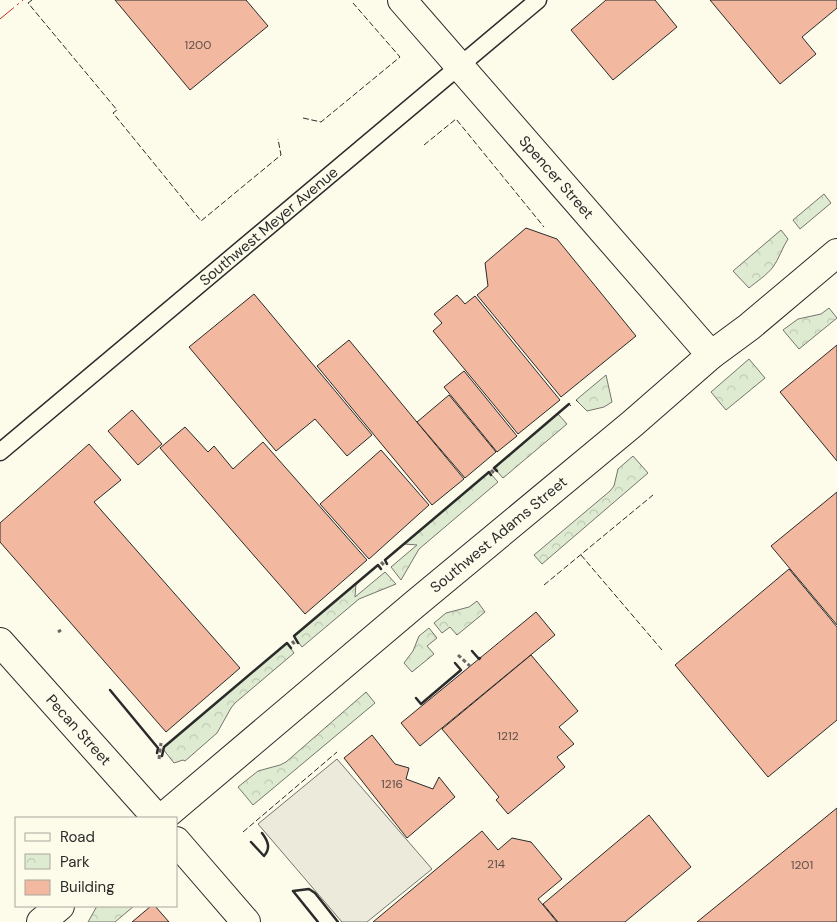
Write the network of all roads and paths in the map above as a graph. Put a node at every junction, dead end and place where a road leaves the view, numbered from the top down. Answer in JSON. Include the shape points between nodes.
{"nodes":[{"id":1,"x":402,"y":0,"type":"edge"},
{"id":2,"x":538,"y":0,"type":"edge"},
{"id":3,"x":459,"y":65,"type":"junction"},
{"id":4,"x":837,"y":253,"type":"edge"},
{"id":5,"x":711,"y":356,"type":"junction"},
{"id":6,"x":0,"y":452,"type":"edge"},
{"id":7,"x":491,"y":470,"type":"dead end"},
{"id":8,"x":494,"y":474,"type":"dead end"},
{"id":9,"x":381,"y":562,"type":"dead end"},
{"id":10,"x":384,"y":566,"type":"dead end"},
{"id":11,"x":292,"y":641,"type":"dead end"},
{"id":12,"x":0,"y":642,"type":"edge"},
{"id":13,"x":296,"y":646,"type":"dead end"},
{"id":14,"x":458,"y":655,"type":"dead end"},
{"id":15,"x":470,"y":666,"type":"dead end"},
{"id":16,"x":161,"y":743,"type":"dead end"},
{"id":17,"x":159,"y":759,"type":"dead end"},
{"id":18,"x":156,"y":817,"type":"edge"},
{"id":19,"x":163,"y":817,"type":"edge"},
{"id":20,"x":178,"y":843,"type":"edge"},
{"id":21,"x":59,"y":907,"type":"edge"},
{"id":22,"x":41,"y":922,"type":"edge"},
{"id":23,"x":246,"y":922,"type":"edge"}],
"edges":[{"from":1,"to":3,"type":"main road","name":"Spencer Street"},
{"from":2,"to":3,"type":"lane","name":"Southwest Meyer Avenue"},
{"from":3,"to":5,"type":"main road","name":"Spencer Street"},
{"from":3,"to":6,"type":"lane","name":"Southwest Meyer Avenue"},
{"from":4,"to":5,"type":"main road","name":"Southwest Adams Street"},
{"from":5,"to":19,"type":"main road","name":"Southwest Adams Street"},
{"from":7,"to":8,"type":"path"},
{"from":9,"to":10,"type":"path"},
{"from":11,"to":13,"type":"path"},
{"from":12,"to":18,"type":"main road","name":"Pecan Street"},
{"from":14,"to":15,"type":"path"},
{"from":16,"to":17,"type":"path"},
{"from":20,"to":23,"type":"main road"},
{"from":21,"to":22,"type":"main road"}]}
